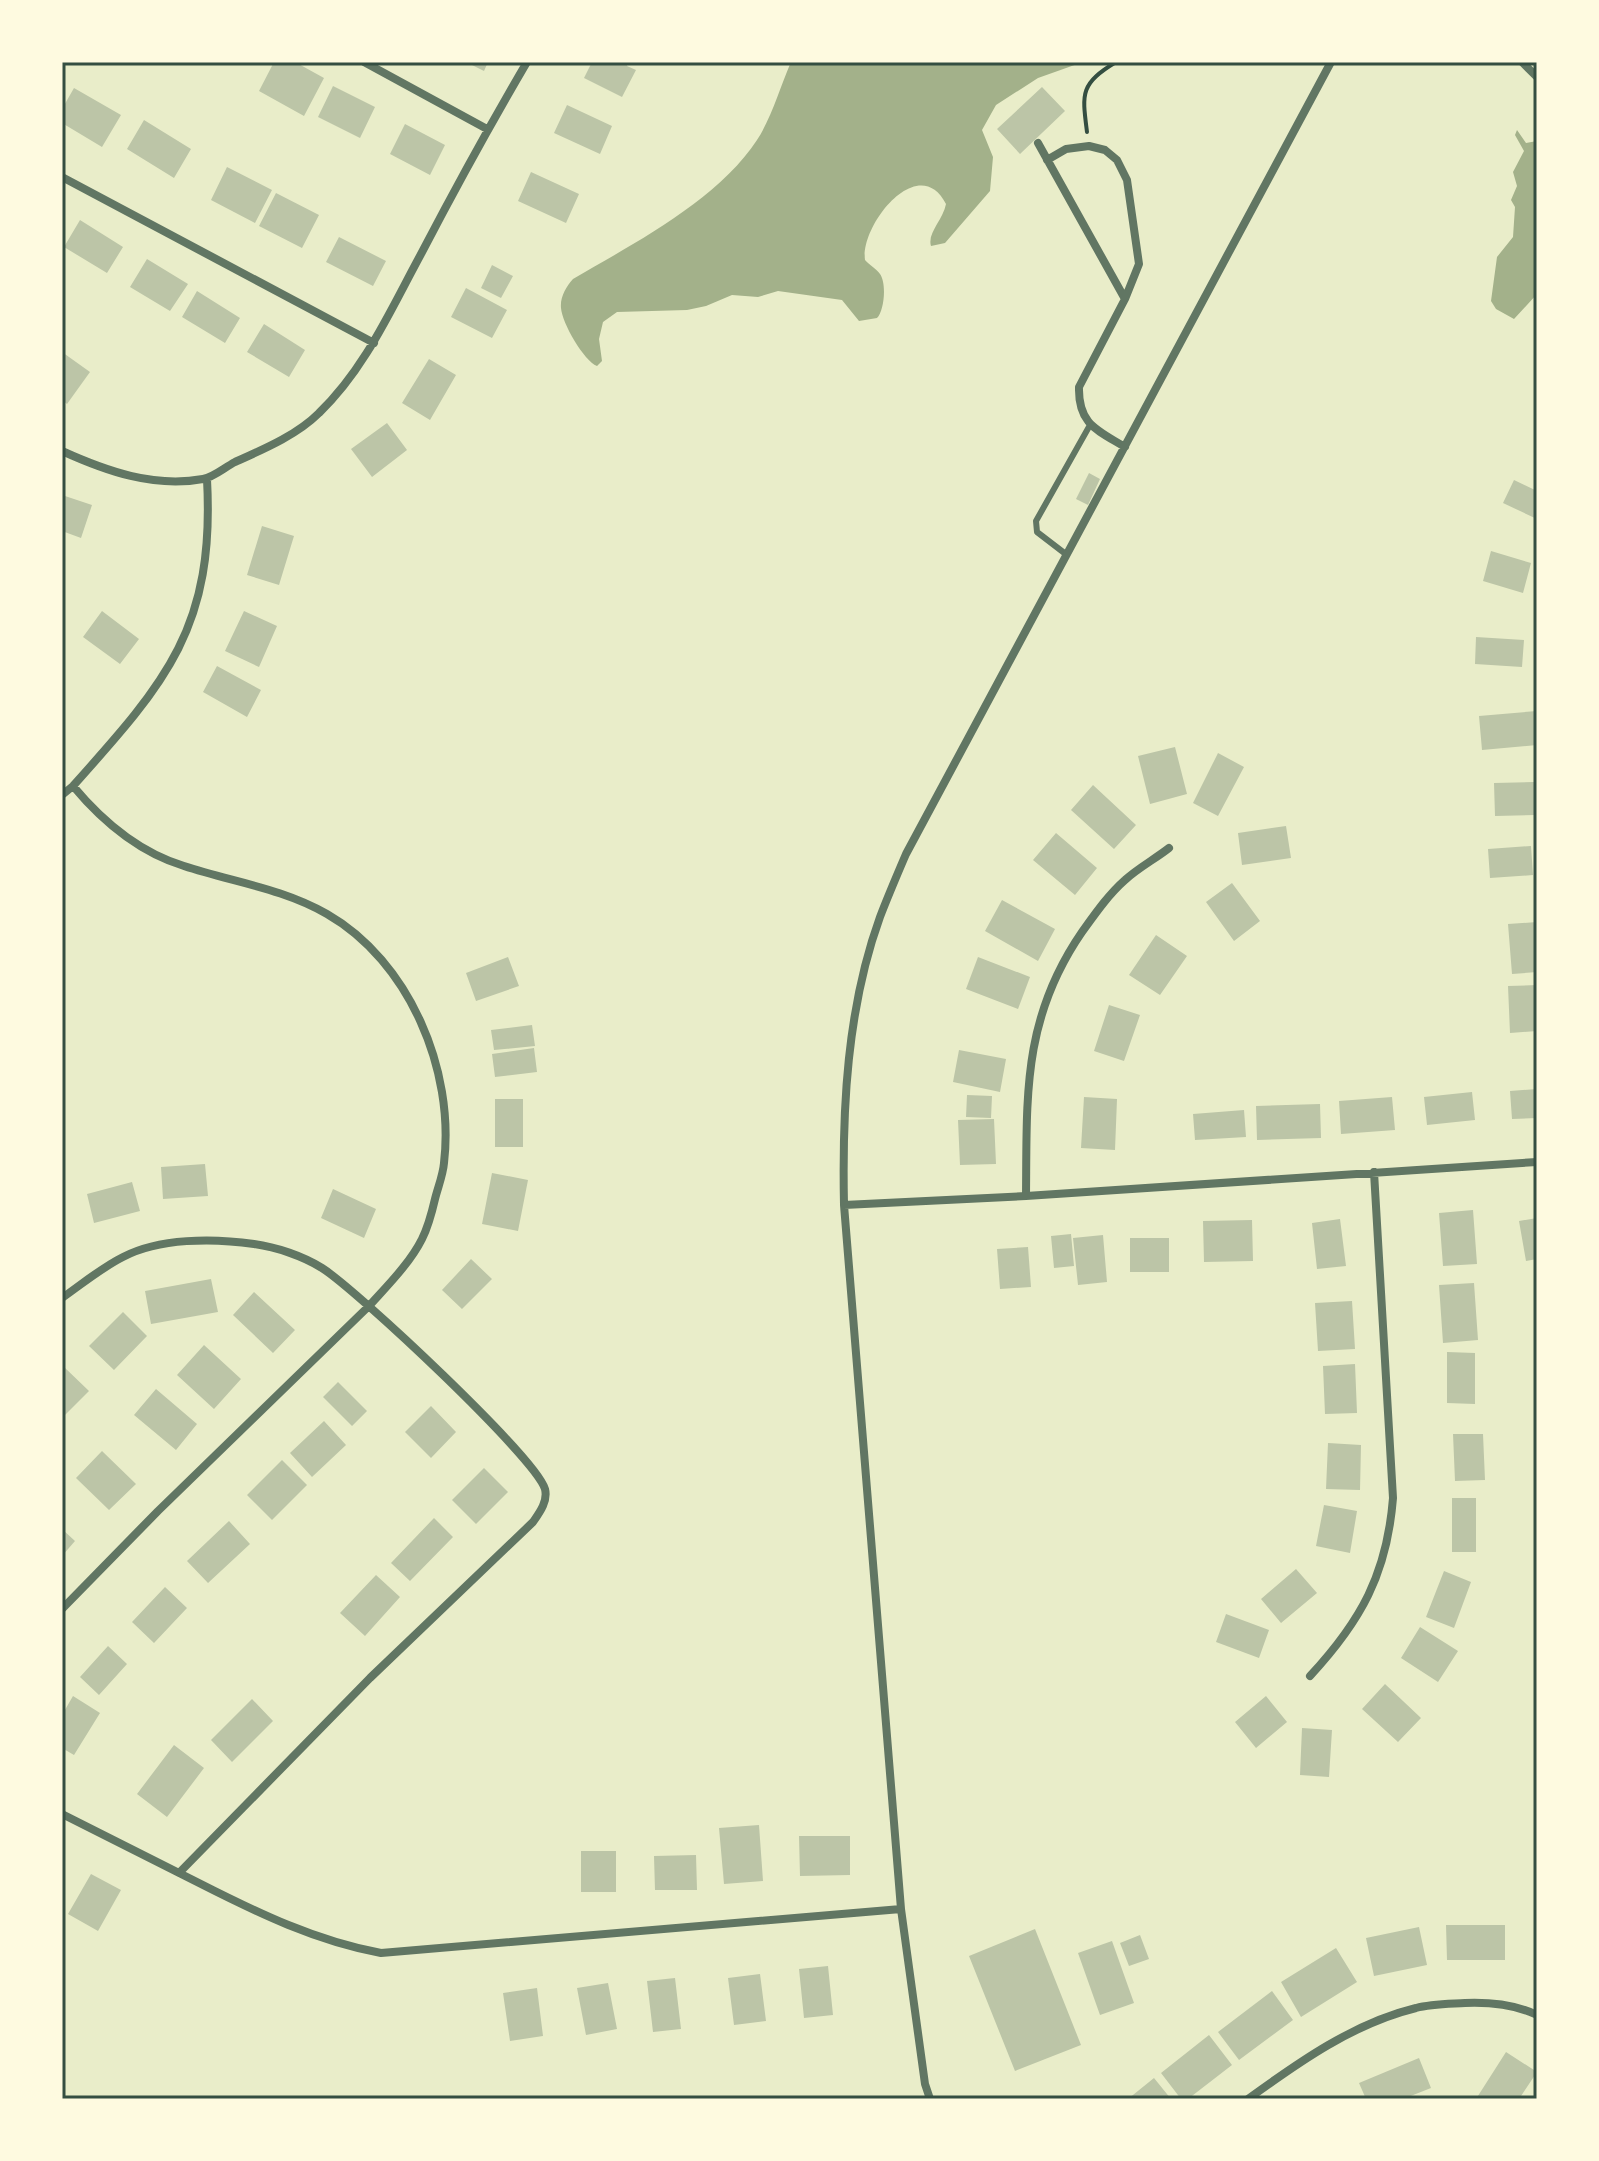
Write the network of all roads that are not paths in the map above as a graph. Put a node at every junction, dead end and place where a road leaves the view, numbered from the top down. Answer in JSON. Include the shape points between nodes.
{"nodes":[{"id":1,"x":364,"y":62,"type":"edge"},
{"id":2,"x":527,"y":62,"type":"edge"},
{"id":3,"x":1331,"y":62,"type":"edge"},
{"id":4,"x":1522,"y":62,"type":"edge"},
{"id":5,"x":1537,"y":77,"type":"edge"},
{"id":6,"x":487,"y":129,"type":"junction"},
{"id":7,"x":1038,"y":143,"type":"dead end"},
{"id":8,"x":1047,"y":160,"type":"junction"},
{"id":9,"x":62,"y":177,"type":"edge"},
{"id":10,"x":1125,"y":299,"type":"junction"},
{"id":11,"x":374,"y":343,"type":"junction"},
{"id":12,"x":1090,"y":425,"type":"junction"},
{"id":13,"x":1125,"y":447,"type":"junction"},
{"id":14,"x":62,"y":451,"type":"edge"},
{"id":15,"x":207,"y":479,"type":"junction"},
{"id":16,"x":1067,"y":555,"type":"junction"},
{"id":17,"x":73,"y":786,"type":"junction"},
{"id":18,"x":62,"y":795,"type":"edge"},
{"id":19,"x":1169,"y":848,"type":"dead end"},
{"id":20,"x":1537,"y":1162,"type":"edge"},
{"id":21,"x":1374,"y":1172,"type":"junction"},
{"id":22,"x":1026,"y":1196,"type":"junction"},
{"id":23,"x":844,"y":1205,"type":"junction"},
{"id":24,"x":62,"y":1298,"type":"edge"},
{"id":25,"x":370,"y":1305,"type":"junction"},
{"id":26,"x":62,"y":1609,"type":"edge"},
{"id":27,"x":1310,"y":1676,"type":"dead end"},
{"id":28,"x":62,"y":1814,"type":"edge"},
{"id":29,"x":179,"y":1873,"type":"junction"},
{"id":30,"x":901,"y":1909,"type":"junction"},
{"id":31,"x":1537,"y":2015,"type":"edge"},
{"id":32,"x":930,"y":2099,"type":"edge"},
{"id":33,"x":1248,"y":2099,"type":"edge"}],
"edges":[{"from":1,"to":6,"type":"street"},
{"from":2,"to":6,"type":"street"},
{"from":3,"to":13,"type":"street"},
{"from":4,"to":5,"type":"street"},
{"from":6,"to":11,"type":"street"},
{"from":7,"to":8,"type":"street"},
{"from":8,"to":10,"type":"street"},
{"from":8,"to":10,"type":"street","via":[[1066,149],[1089,146],[1117,160],[1127,180],[1139,264]]},
{"from":9,"to":11,"type":"street"},
{"from":10,"to":12,"type":"street","via":[[1079,387],[1079,403]]},
{"from":11,"to":15,"type":"street","via":[[318,415]]},
{"from":12,"to":13,"type":"street"},
{"from":12,"to":16,"type":"lane","via":[[1036,521],[1037,532]]},
{"from":13,"to":16,"type":"street"},
{"from":14,"to":15,"type":"street","via":[[111,471],[152,480]]},
{"from":15,"to":17,"type":"street","via":[[208,545],[189,630],[147,700]]},
{"from":16,"to":23,"type":"street","via":[[906,854],[879,919],[850,1055]]},
{"from":17,"to":18,"type":"street"},
{"from":17,"to":25,"type":"street","via":[[93,810],[146,850],[182,866],[290,895],[329,916],[367,944],[423,1026],[440,1081],[444,1165],[422,1239]]},
{"from":19,"to":22,"type":"street","via":[[1124,881],[1097,911],[1069,951],[1048,995],[1034,1039],[1027,1097]]},
{"from":20,"to":21,"type":"street"},
{"from":21,"to":22,"type":"street"},
{"from":21,"to":27,"type":"street","via":[[1393,1498],[1390,1528],[1364,1606]]},
{"from":22,"to":23,"type":"street"},
{"from":23,"to":30,"type":"street"},
{"from":24,"to":25,"type":"street","via":[[124,1256],[165,1244],[209,1241],[289,1253],[321,1267]]},
{"from":25,"to":26,"type":"street"},
{"from":25,"to":29,"type":"street","via":[[540,1476],[546,1493],[542,1509]]},
{"from":28,"to":29,"type":"street"},
{"from":29,"to":30,"type":"street","via":[[312,1936],[381,1953]]},
{"from":30,"to":32,"type":"street"},
{"from":31,"to":33,"type":"street","via":[[1519,2006],[1483,2002],[1416,2007],[1363,2027]]}]}
